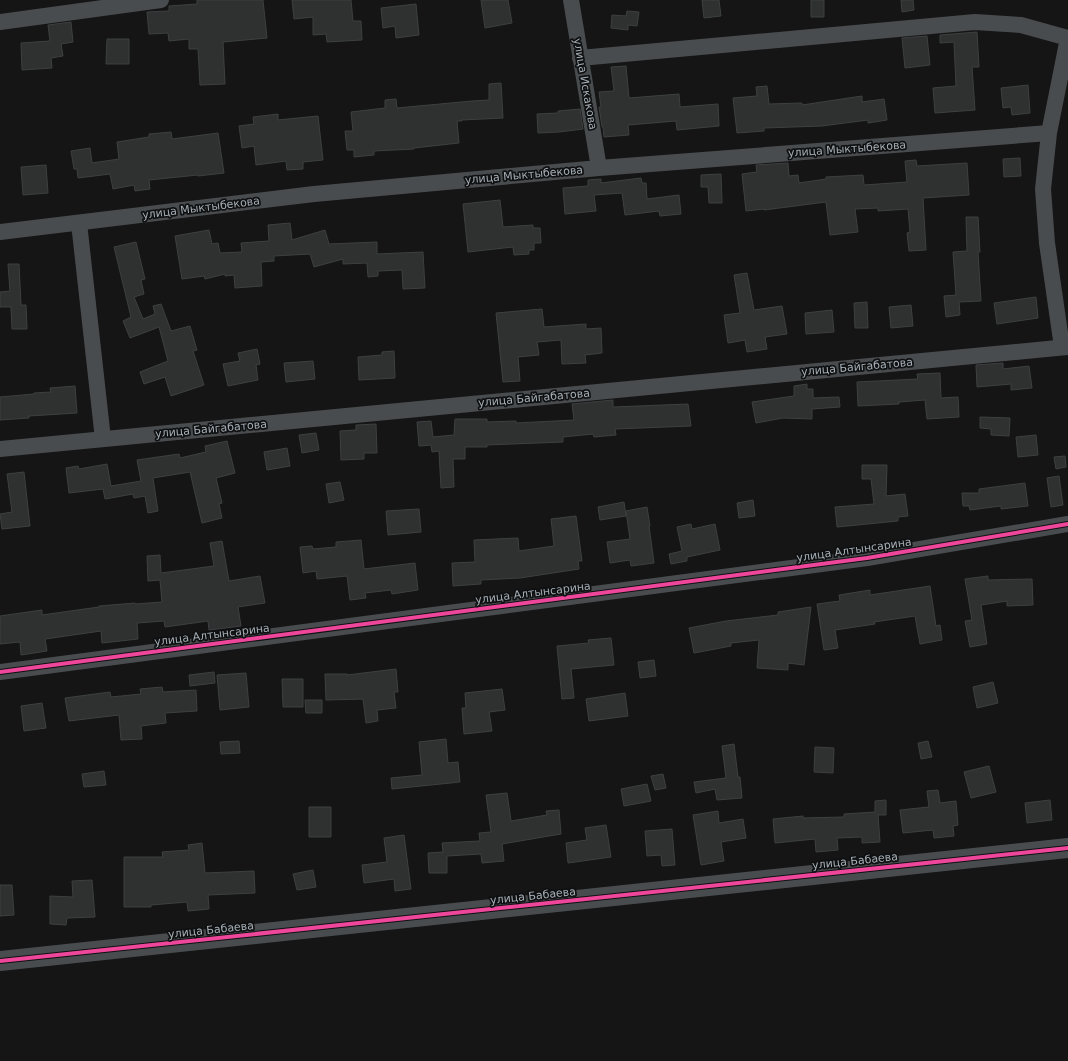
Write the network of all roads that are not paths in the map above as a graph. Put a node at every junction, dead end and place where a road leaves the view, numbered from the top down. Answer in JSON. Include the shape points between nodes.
{"nodes":[{"id":1,"x":161,"y":0,"type":"edge"},
{"id":2,"x":571,"y":0,"type":"edge"},
{"id":3,"x":0,"y":22,"type":"edge"},
{"id":4,"x":580,"y":58,"type":"junction"},
{"id":5,"x":1049,"y":133,"type":"junction"},
{"id":6,"x":599,"y":168,"type":"junction"},
{"id":7,"x":79,"y":223,"type":"junction"},
{"id":8,"x":0,"y":232,"type":"edge"},
{"id":9,"x":1065,"y":347,"type":"edge"},
{"id":10,"x":103,"y":439,"type":"junction"},
{"id":11,"x":0,"y":449,"type":"edge"},
{"id":12,"x":1068,"y":524,"type":"edge"},
{"id":13,"x":0,"y":672,"type":"edge"},
{"id":14,"x":1068,"y":848,"type":"edge"},
{"id":15,"x":0,"y":961,"type":"edge"}],
"edges":[{"from":1,"to":3,"type":"street"},
{"from":2,"to":4,"type":"street","name":"улица Искакова"},
{"from":4,"to":5,"type":"street","via":[[975,22],[1021,25],[1068,38]]},
{"from":4,"to":6,"type":"street","name":"улица Искакова"},
{"from":5,"to":6,"type":"street","name":"улица Мыктыбекова"},
{"from":5,"to":9,"type":"street","via":[[1043,189],[1047,243]]},
{"from":6,"to":7,"type":"street","name":"улица Мыктыбекова","via":[[314,194]]},
{"from":7,"to":8,"type":"street","name":"улица Мыктыбекова"},
{"from":7,"to":10,"type":"street"},
{"from":9,"to":10,"type":"street","name":"улица Байгабатова"},
{"from":10,"to":11,"type":"street","name":"улица Байгабатова"},
{"from":12,"to":13,"type":"street","name":"улица Алтынсарина","via":[[867,558]]},
{"from":14,"to":15,"type":"street","name":"улица Бабаева"}]}
